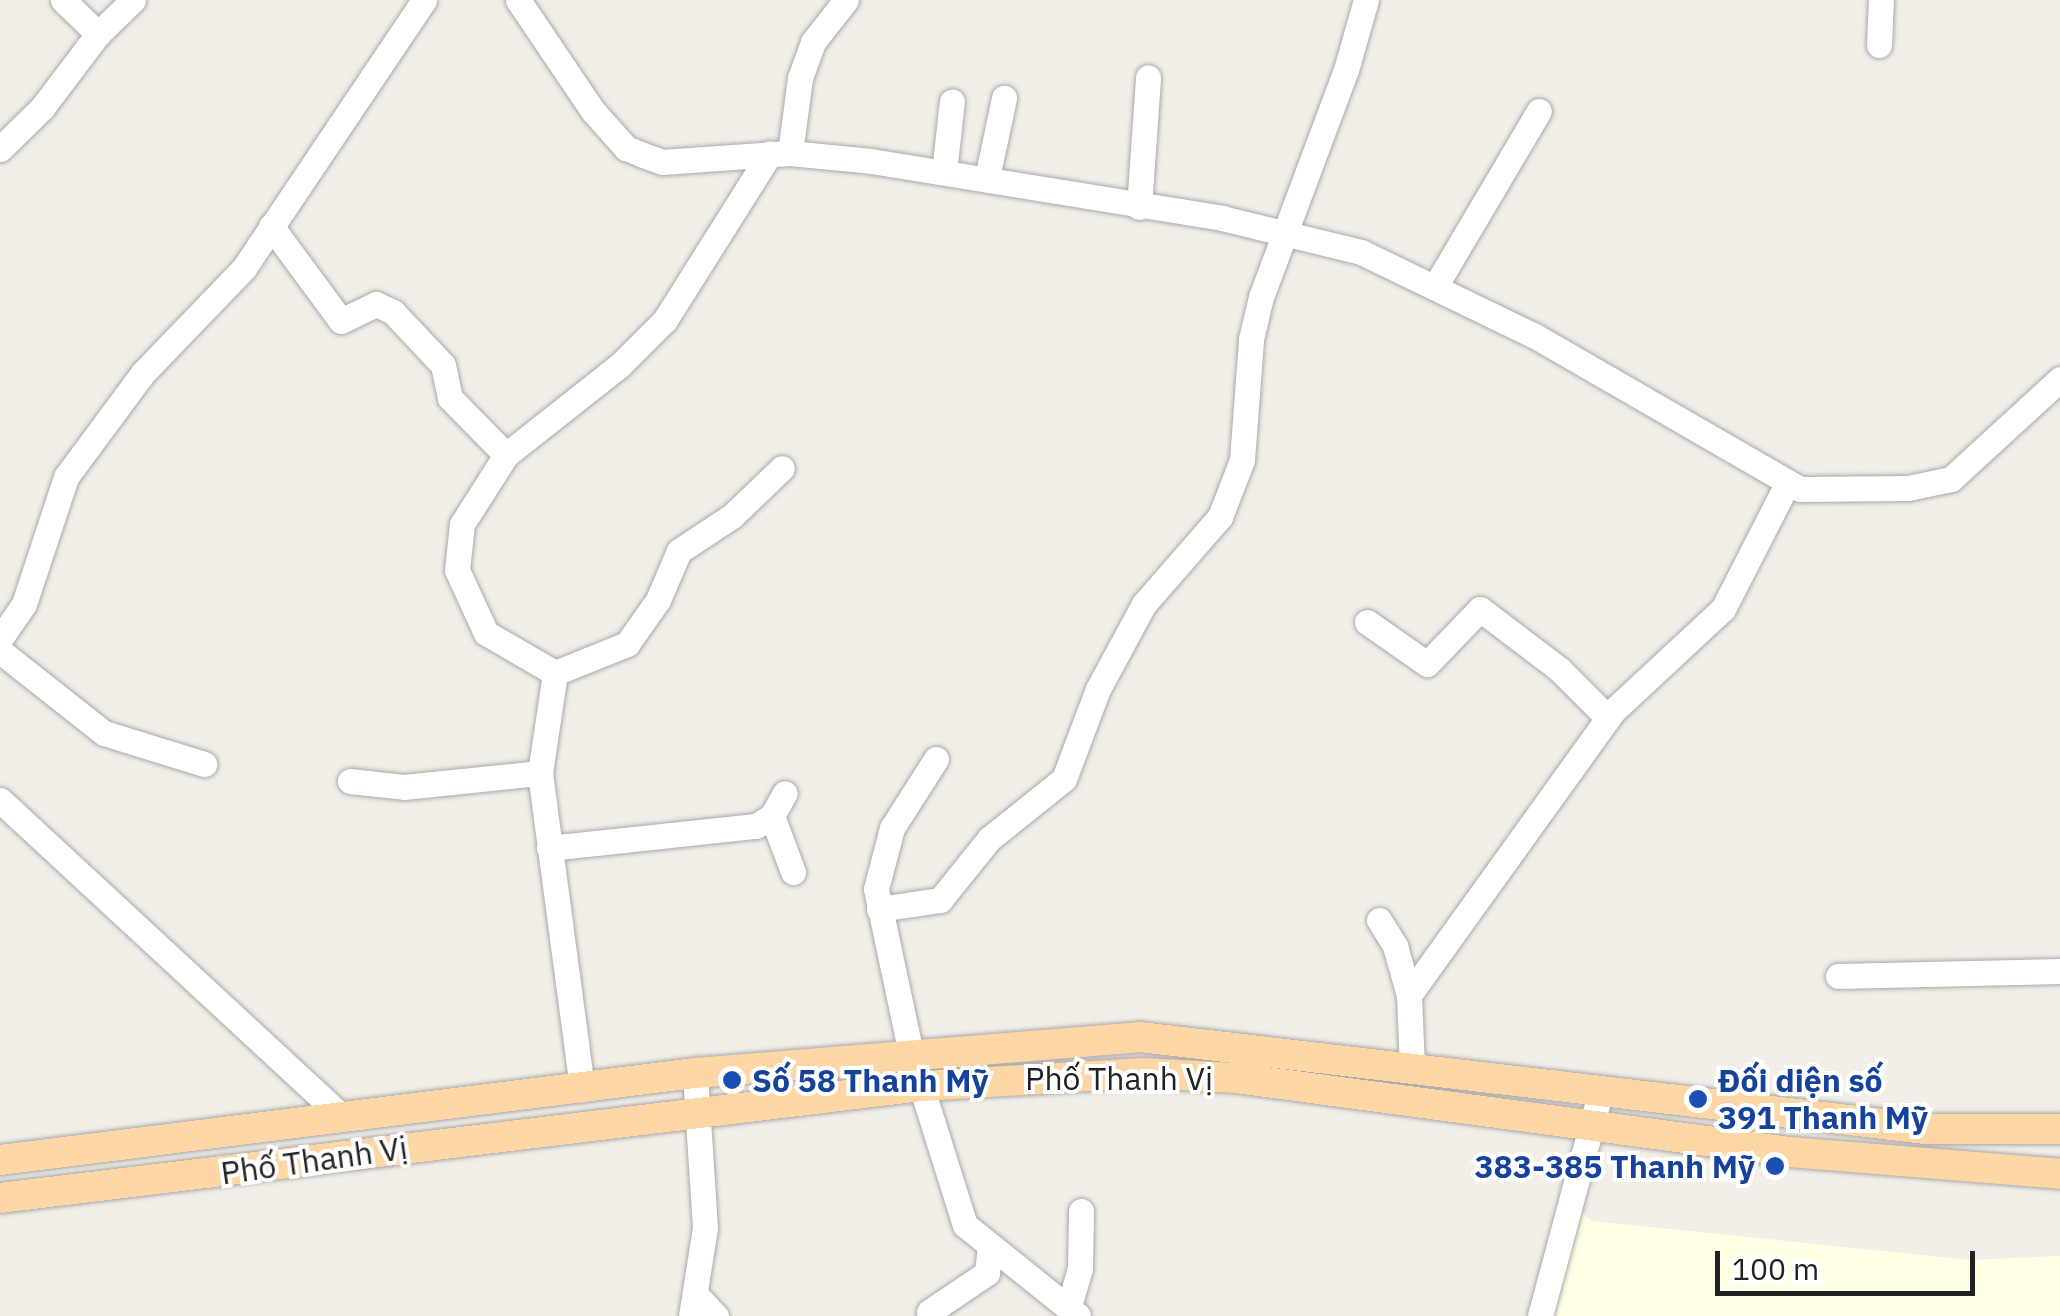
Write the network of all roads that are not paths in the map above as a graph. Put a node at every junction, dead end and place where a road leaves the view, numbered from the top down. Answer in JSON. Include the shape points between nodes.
{"nodes":[{"id":1,"x":63,"y":0,"type":"edge"},
{"id":2,"x":133,"y":0,"type":"edge"},
{"id":3,"x":424,"y":0,"type":"edge"},
{"id":4,"x":518,"y":0,"type":"edge"},
{"id":5,"x":846,"y":0,"type":"edge"},
{"id":6,"x":1366,"y":0,"type":"edge"},
{"id":7,"x":1881,"y":0,"type":"edge"},
{"id":8,"x":98,"y":34,"type":"junction"},
{"id":9,"x":1878,"y":45,"type":"dead end"},
{"id":10,"x":1148,"y":77,"type":"dead end"},
{"id":11,"x":1004,"y":98,"type":"dead end"},
{"id":12,"x":952,"y":100,"type":"dead end"},
{"id":13,"x":1539,"y":111,"type":"dead end"},
{"id":14,"x":0,"y":148,"type":"edge"},
{"id":15,"x":780,"y":152,"type":"junction"},
{"id":16,"x":944,"y":172,"type":"junction"},
{"id":17,"x":986,"y":178,"type":"junction"},
{"id":18,"x":1138,"y":207,"type":"junction"},
{"id":19,"x":271,"y":226,"type":"junction"},
{"id":20,"x":1282,"y":232,"type":"junction"},
{"id":21,"x":1436,"y":284,"type":"junction"},
{"id":22,"x":2058,"y":384,"type":"edge"},
{"id":23,"x":506,"y":455,"type":"junction"},
{"id":24,"x":782,"y":468,"type":"dead end"},
{"id":25,"x":1787,"y":484,"type":"junction"},
{"id":26,"x":1368,"y":622,"type":"dead end"},
{"id":27,"x":0,"y":639,"type":"edge"},
{"id":28,"x":0,"y":651,"type":"edge"},
{"id":29,"x":556,"y":672,"type":"junction"},
{"id":30,"x":1608,"y":718,"type":"junction"},
{"id":31,"x":936,"y":759,"type":"dead end"},
{"id":32,"x":204,"y":764,"type":"dead end"},
{"id":33,"x":540,"y":773,"type":"junction"},
{"id":34,"x":350,"y":781,"type":"dead end"},
{"id":35,"x":785,"y":794,"type":"dead end"},
{"id":36,"x":0,"y":800,"type":"edge"},
{"id":37,"x":772,"y":816,"type":"junction"},
{"id":38,"x":549,"y":848,"type":"junction"},
{"id":39,"x":793,"y":872,"type":"dead end"},
{"id":40,"x":879,"y":909,"type":"junction"},
{"id":41,"x":1379,"y":920,"type":"dead end"},
{"id":42,"x":2060,"y":971,"type":"edge"},
{"id":43,"x":1838,"y":976,"type":"dead end"},
{"id":44,"x":1408,"y":995,"type":"junction"},
{"id":45,"x":911,"y":1054,"type":"junction"},
{"id":46,"x":1412,"y":1066,"type":"junction"},
{"id":47,"x":695,"y":1074,"type":"junction"},
{"id":48,"x":922,"y":1086,"type":"junction"},
{"id":49,"x":582,"y":1089,"type":"junction"},
{"id":50,"x":1602,"y":1090,"type":"junction"},
{"id":51,"x":698,"y":1112,"type":"junction"},
{"id":52,"x":341,"y":1116,"type":"junction"},
{"id":53,"x":1592,"y":1126,"type":"junction"},
{"id":54,"x":2060,"y":1129,"type":"edge"},
{"id":55,"x":0,"y":1160,"type":"edge"},
{"id":56,"x":2060,"y":1174,"type":"edge"},
{"id":57,"x":0,"y":1198,"type":"edge"},
{"id":58,"x":1081,"y":1211,"type":"dead end"},
{"id":59,"x":990,"y":1244,"type":"junction"},
{"id":60,"x":702,"y":1310,"type":"edge"},
{"id":61,"x":1074,"y":1310,"type":"edge"},
{"id":62,"x":929,"y":1312,"type":"dead end"},
{"id":63,"x":1540,"y":1316,"type":"edge"}],
"edges":[{"from":1,"to":8,"type":"street"},
{"from":2,"to":8,"type":"street"},
{"from":3,"to":19,"type":"street"},
{"from":4,"to":15,"type":"street","via":[[626,148],[662,162]]},
{"from":5,"to":15,"type":"street","via":[[813,42]]},
{"from":6,"to":20,"type":"street","via":[[1334,104]]},
{"from":7,"to":9,"type":"street"},
{"from":8,"to":14,"type":"street","via":[[42,108]]},
{"from":10,"to":18,"type":"street"},
{"from":11,"to":17,"type":"street"},
{"from":12,"to":16,"type":"street"},
{"from":13,"to":21,"type":"street"},
{"from":15,"to":16,"type":"street"},
{"from":15,"to":23,"type":"street","via":[[665,320],[620,366]]},
{"from":16,"to":17,"type":"street"},
{"from":17,"to":18,"type":"street"},
{"from":18,"to":20,"type":"street"},
{"from":19,"to":23,"type":"street","via":[[341,321],[376,304],[393,312],[444,365],[450,398]]},
{"from":19,"to":27,"type":"street","via":[[244,268],[144,374],[66,478],[24,604]]},
{"from":20,"to":21,"type":"street","via":[[1361,252]]},
{"from":20,"to":40,"type":"street","via":[[1250,339],[1236,484],[1207,536],[1144,604],[1098,689],[1064,779],[989,839],[940,900]]},
{"from":21,"to":25,"type":"street"},
{"from":22,"to":25,"type":"street","via":[[1951,480],[1826,493]]},
{"from":23,"to":29,"type":"street","via":[[462,524],[459,582],[496,643]]},
{"from":24,"to":29,"type":"street","via":[[732,516],[679,551],[658,600],[618,651]]},
{"from":25,"to":30,"type":"street","via":[[1716,618]]},
{"from":26,"to":30,"type":"street","via":[[1427,664],[1480,610],[1559,669]]},
{"from":28,"to":32,"type":"street","via":[[104,734]]},
{"from":29,"to":33,"type":"street"},
{"from":30,"to":44,"type":"street"},
{"from":31,"to":40,"type":"street","via":[[892,828],[878,872]]},
{"from":33,"to":34,"type":"street","via":[[404,787]]},
{"from":33,"to":38,"type":"street"},
{"from":35,"to":37,"type":"street"},
{"from":36,"to":52,"type":"street"},
{"from":37,"to":38,"type":"street","via":[[756,826],[701,835]]},
{"from":37,"to":39,"type":"street"},
{"from":38,"to":49,"type":"street"},
{"from":40,"to":45,"type":"street"},
{"from":41,"to":44,"type":"street","via":[[1395,946]]},
{"from":42,"to":43,"type":"street"},
{"from":44,"to":46,"type":"street"},
{"from":45,"to":46,"type":"main road","name":"Phố Thanh Vị","via":[[1140,1037]]},
{"from":45,"to":47,"type":"main road","name":"Phố Thanh Vị"},
{"from":45,"to":48,"type":"street"},
{"from":46,"to":50,"type":"main road","name":"Phố Thanh Vị"},
{"from":47,"to":49,"type":"main road","name":"Phố Thanh Vị"},
{"from":47,"to":51,"type":"street"},
{"from":48,"to":51,"type":"main road","name":"Phố Thanh Vị"},
{"from":48,"to":53,"type":"main road","name":"Phố Thanh Vị","via":[[1085,1074],[1236,1078]]},
{"from":48,"to":59,"type":"street","via":[[952,1198],[965,1225]]},
{"from":49,"to":52,"type":"main road","name":"Phố Thanh Vị"},
{"from":50,"to":53,"type":"street"},
{"from":50,"to":54,"type":"main road","name":"Phố Thanh Vị","via":[[1925,1130]]},
{"from":51,"to":57,"type":"main road","name":"Phố Thanh Vị"},
{"from":51,"to":60,"type":"street","via":[[706,1228]]},
{"from":52,"to":55,"type":"main road","name":"Phố Thanh Vị"},
{"from":53,"to":56,"type":"main road","name":"Phố Thanh Vị","via":[[1789,1152]]},
{"from":53,"to":63,"type":"street"},
{"from":58,"to":61,"type":"street"},
{"from":59,"to":61,"type":"street"},
{"from":59,"to":62,"type":"street","via":[[986,1273]]}]}
